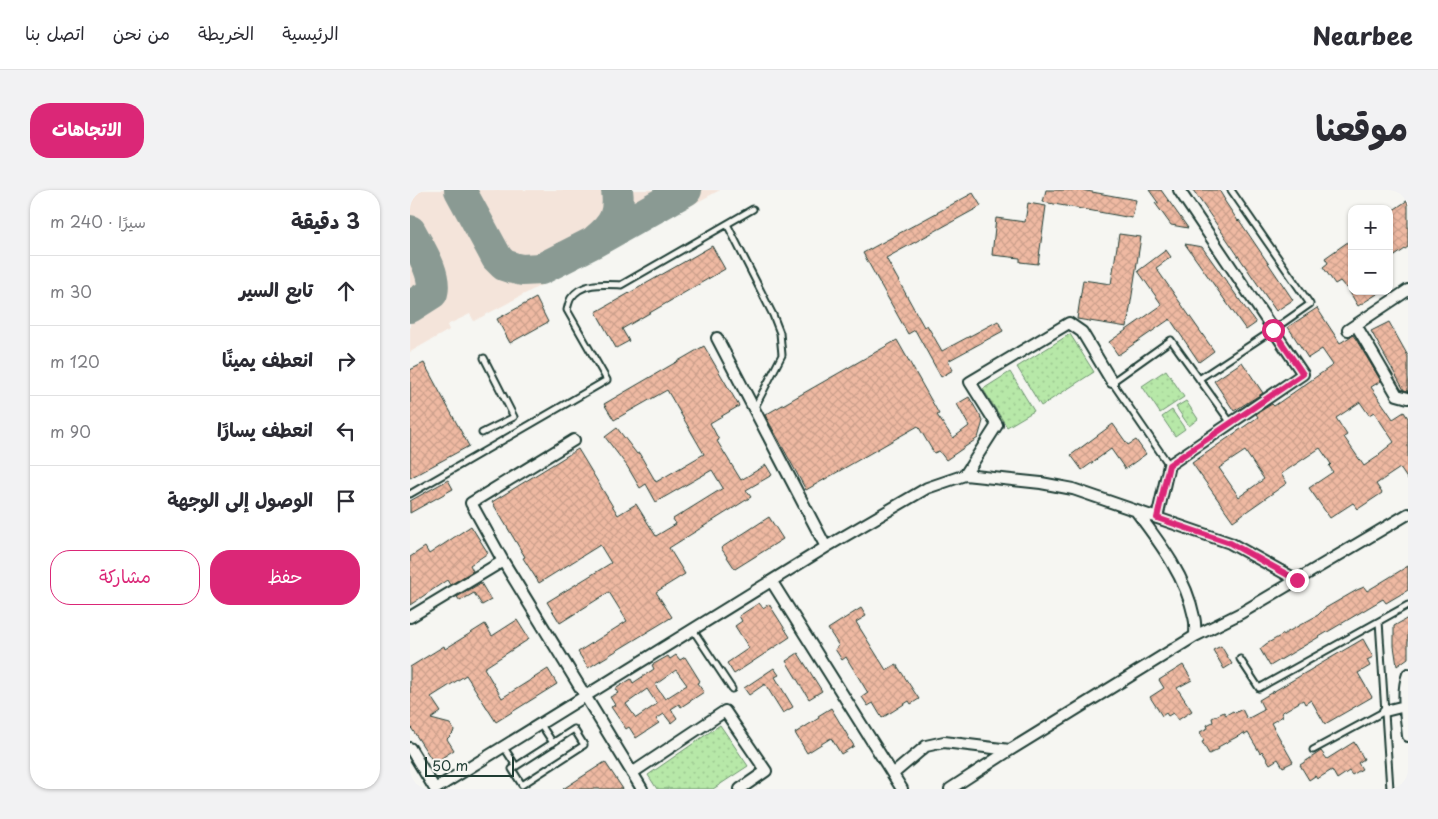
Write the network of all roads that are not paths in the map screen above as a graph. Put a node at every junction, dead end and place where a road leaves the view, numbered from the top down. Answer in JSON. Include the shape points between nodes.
{"nodes":[{"id":1,"x":1179,"y":190,"type":"edge"},
{"id":2,"x":1231,"y":190,"type":"edge"},
{"id":3,"x":753,"y":209,"type":"dead end"},
{"id":4,"x":727,"y":224,"type":"junction"},
{"id":5,"x":1408,"y":290,"type":"edge"},
{"id":6,"x":1273,"y":330,"type":"junction"},
{"id":7,"x":717,"y":338,"type":"dead end"},
{"id":8,"x":484,"y":358,"type":"dead end"},
{"id":9,"x":1199,"y":379,"type":"junction"},
{"id":10,"x":1112,"y":382,"type":"junction"},
{"id":11,"x":1408,"y":398,"type":"edge"},
{"id":12,"x":754,"y":410,"type":"junction"},
{"id":13,"x":1231,"y":423,"type":"junction"},
{"id":14,"x":482,"y":433,"type":"dead end"},
{"id":15,"x":574,"y":440,"type":"dead end"},
{"id":16,"x":1169,"y":465,"type":"junction"},
{"id":17,"x":966,"y":475,"type":"junction"},
{"id":18,"x":410,"y":494,"type":"edge"},
{"id":19,"x":1136,"y":511,"type":"junction"},
{"id":20,"x":1408,"y":514,"type":"edge"},
{"id":21,"x":1157,"y":518,"type":"junction"},
{"id":22,"x":826,"y":547,"type":"junction"},
{"id":23,"x":503,"y":561,"type":"junction"},
{"id":24,"x":1297,"y":580,"type":"junction"},
{"id":25,"x":772,"y":582,"type":"junction"},
{"id":26,"x":1408,"y":605,"type":"edge"},
{"id":27,"x":410,"y":617,"type":"edge"},
{"id":28,"x":1378,"y":621,"type":"junction"},
{"id":29,"x":693,"y":630,"type":"junction"},
{"id":30,"x":1195,"y":636,"type":"junction"},
{"id":31,"x":1240,"y":659,"type":"dead end"},
{"id":32,"x":1407,"y":677,"type":"edge"},
{"id":33,"x":732,"y":689,"type":"dead end"},
{"id":34,"x":584,"y":696,"type":"junction"},
{"id":35,"x":1405,"y":706,"type":"junction"},
{"id":36,"x":1385,"y":711,"type":"junction"},
{"id":37,"x":540,"y":723,"type":"junction"},
{"id":38,"x":1408,"y":736,"type":"edge"},
{"id":39,"x":553,"y":743,"type":"junction"},
{"id":40,"x":504,"y":746,"type":"junction"},
{"id":41,"x":410,"y":748,"type":"edge"},
{"id":42,"x":1010,"y":750,"type":"junction"},
{"id":43,"x":1314,"y":750,"type":"dead end"},
{"id":44,"x":516,"y":766,"type":"junction"},
{"id":45,"x":632,"y":773,"type":"junction"},
{"id":46,"x":893,"y":774,"type":"junction"},
{"id":47,"x":435,"y":789,"type":"edge"},
{"id":48,"x":642,"y":789,"type":"edge"},
{"id":49,"x":740,"y":789,"type":"edge"},
{"id":50,"x":902,"y":789,"type":"edge"},
{"id":51,"x":950,"y":789,"type":"edge"},
{"id":52,"x":1390,"y":789,"type":"edge"}],
"edges":[{"from":1,"to":6,"type":"street"},
{"from":2,"to":6,"type":"lane","via":[[1310,304]]},
{"from":3,"to":4,"type":"lane"},
{"from":4,"to":12,"type":"lane","via":[[780,333],[782,355]]},
{"from":4,"to":18,"type":"lane","via":[[621,285],[583,287],[570,298],[567,310],[607,380]]},
{"from":5,"to":11,"type":"street","via":[[1352,328],[1397,395]]},
{"from":6,"to":9,"type":"lane"},
{"from":6,"to":13,"type":"street","via":[[1303,374]]},
{"from":7,"to":12,"type":"street"},
{"from":8,"to":14,"type":"lane","via":[[514,416]]},
{"from":9,"to":10,"type":"lane","via":[[1171,340]]},
{"from":9,"to":13,"type":"lane"},
{"from":10,"to":16,"type":"lane"},
{"from":10,"to":17,"type":"street","via":[[1082,332],[1070,323],[970,382],[997,425]]},
{"from":12,"to":22,"type":"street"},
{"from":13,"to":16,"type":"street"},
{"from":15,"to":23,"type":"street","via":[[471,503]]},
{"from":16,"to":21,"type":"street"},
{"from":17,"to":19,"type":"street","via":[[1073,489]]},
{"from":17,"to":22,"type":"street","via":[[927,488]]},
{"from":19,"to":21,"type":"street"},
{"from":19,"to":30,"type":"street","via":[[1168,554],[1186,590],[1195,618]]},
{"from":20,"to":24,"type":"street"},
{"from":21,"to":24,"type":"street","via":[[1230,543]]},
{"from":22,"to":25,"type":"street"},
{"from":23,"to":27,"type":"street"},
{"from":23,"to":34,"type":"street"},
{"from":24,"to":30,"type":"street"},
{"from":25,"to":29,"type":"street"},
{"from":25,"to":46,"type":"street"},
{"from":26,"to":28,"type":"lane"},
{"from":28,"to":31,"type":"lane","via":[[1258,688]]},
{"from":28,"to":36,"type":"lane"},
{"from":29,"to":33,"type":"lane"},
{"from":29,"to":34,"type":"street"},
{"from":30,"to":42,"type":"street"},
{"from":32,"to":35,"type":"street"},
{"from":34,"to":37,"type":"street"},
{"from":34,"to":45,"type":"street"},
{"from":35,"to":36,"type":"street"},
{"from":35,"to":38,"type":"street"},
{"from":36,"to":43,"type":"lane"},
{"from":36,"to":52,"type":"lane"},
{"from":37,"to":39,"type":"lane"},
{"from":37,"to":40,"type":"street"},
{"from":39,"to":44,"type":"lane"},
{"from":39,"to":44,"type":"lane","via":[[574,729],[584,746],[522,785],[512,768]]},
{"from":40,"to":44,"type":"lane"},
{"from":40,"to":47,"type":"street"},
{"from":41,"to":47,"type":"street"},
{"from":42,"to":46,"type":"street","via":[[944,742],[926,746]]},
{"from":42,"to":51,"type":"street"},
{"from":45,"to":48,"type":"street"},
{"from":45,"to":49,"type":"street","via":[[725,711],[766,771]]},
{"from":46,"to":50,"type":"street"}]}
